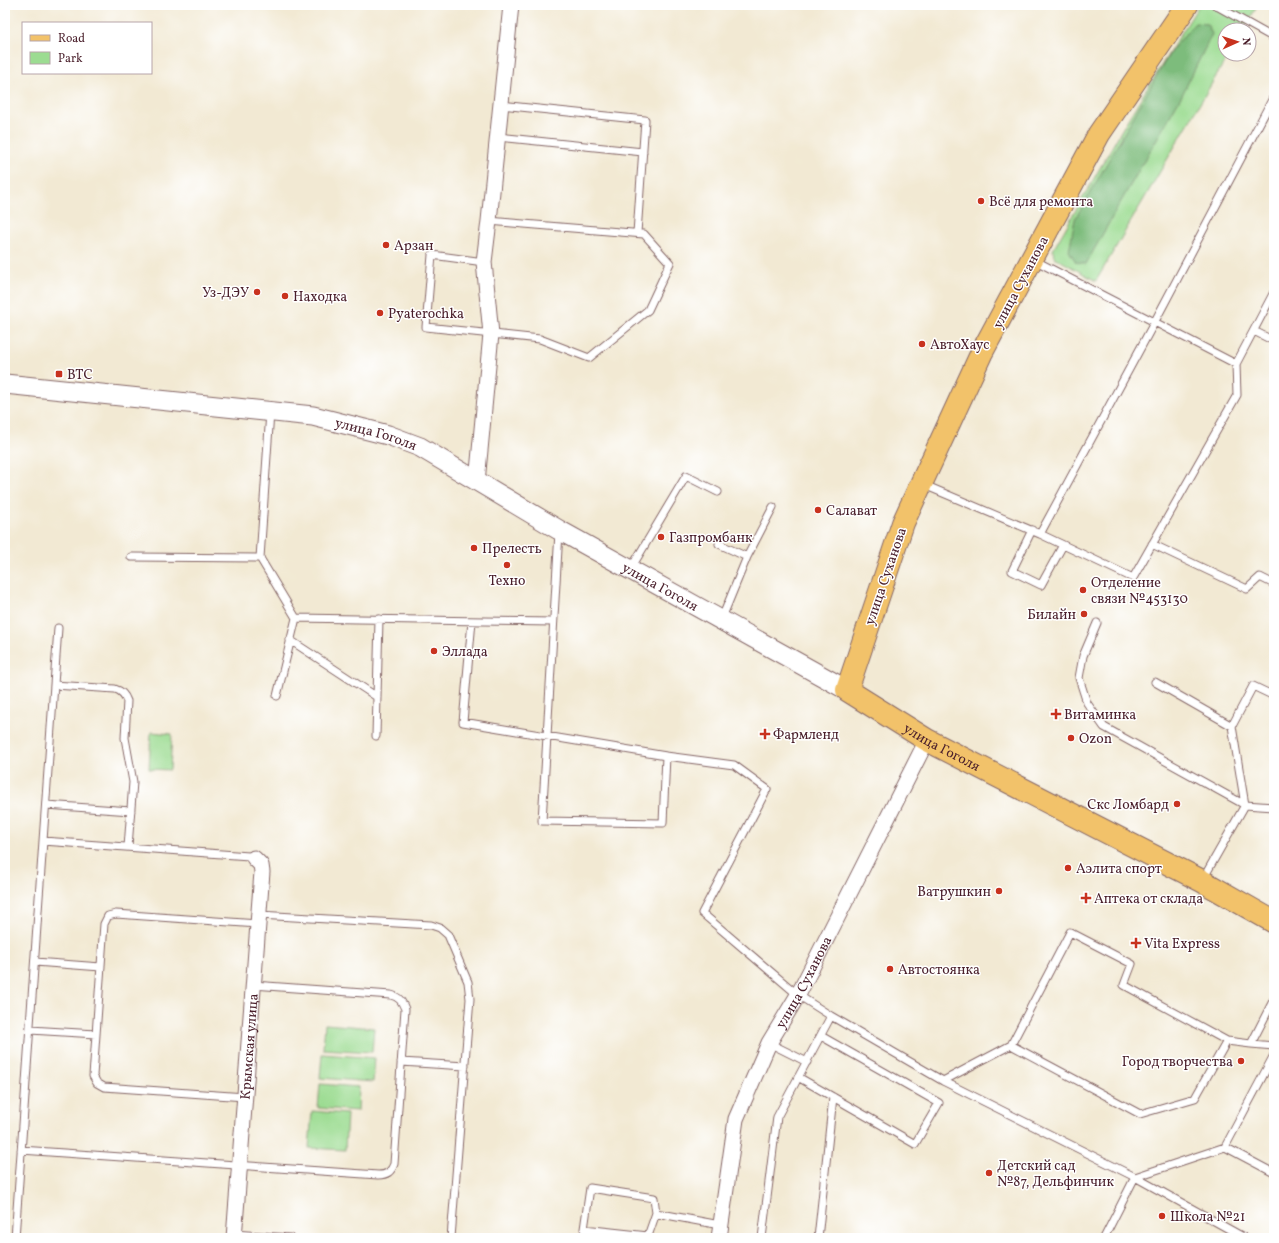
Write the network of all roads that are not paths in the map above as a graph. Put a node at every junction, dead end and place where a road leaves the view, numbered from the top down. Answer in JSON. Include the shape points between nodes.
{"nodes":[{"id":1,"x":511,"y":5,"type":"edge"},
{"id":2,"x":1187,"y":5,"type":"edge"},
{"id":3,"x":1215,"y":5,"type":"edge"},
{"id":4,"x":1274,"y":38,"type":"edge"},
{"id":5,"x":1274,"y":96,"type":"edge"},
{"id":6,"x":501,"y":105,"type":"junction"},
{"id":7,"x":498,"y":137,"type":"junction"},
{"id":8,"x":643,"y":152,"type":"junction"},
{"id":9,"x":489,"y":221,"type":"junction"},
{"id":10,"x":637,"y":233,"type":"junction"},
{"id":11,"x":1032,"y":259,"type":"junction"},
{"id":12,"x":484,"y":262,"type":"junction"},
{"id":13,"x":1274,"y":292,"type":"edge"},
{"id":14,"x":1154,"y":323,"type":"junction"},
{"id":15,"x":1254,"y":331,"type":"junction"},
{"id":16,"x":490,"y":334,"type":"junction"},
{"id":17,"x":1274,"y":341,"type":"edge"},
{"id":18,"x":1236,"y":364,"type":"junction"},
{"id":19,"x":5,"y":384,"type":"edge"},
{"id":20,"x":270,"y":412,"type":"junction"},
{"id":21,"x":477,"y":482,"type":"junction"},
{"id":22,"x":921,"y":484,"type":"junction"},
{"id":23,"x":718,"y":492,"type":"dead end"},
{"id":24,"x":773,"y":507,"type":"dead end"},
{"id":25,"x":559,"y":530,"type":"junction"},
{"id":26,"x":1032,"y":530,"type":"junction"},
{"id":27,"x":1040,"y":534,"type":"junction"},
{"id":28,"x":719,"y":544,"type":"dead end"},
{"id":29,"x":1063,"y":544,"type":"junction"},
{"id":30,"x":1152,"y":544,"type":"junction"},
{"id":31,"x":131,"y":557,"type":"dead end"},
{"id":32,"x":747,"y":557,"type":"junction"},
{"id":33,"x":260,"y":558,"type":"junction"},
{"id":34,"x":630,"y":570,"type":"junction"},
{"id":35,"x":1274,"y":584,"type":"edge"},
{"id":36,"x":296,"y":618,"type":"junction"},
{"id":37,"x":379,"y":619,"type":"junction"},
{"id":38,"x":721,"y":620,"type":"junction"},
{"id":39,"x":472,"y":621,"type":"junction"},
{"id":40,"x":553,"y":622,"type":"junction"},
{"id":41,"x":1097,"y":623,"type":"dead end"},
{"id":42,"x":58,"y":628,"type":"dead end"},
{"id":43,"x":290,"y":640,"type":"junction"},
{"id":44,"x":1155,"y":682,"type":"dead end"},
{"id":45,"x":54,"y":685,"type":"junction"},
{"id":46,"x":847,"y":690,"type":"junction"},
{"id":47,"x":277,"y":696,"type":"dead end"},
{"id":48,"x":1274,"y":696,"type":"edge"},
{"id":49,"x":377,"y":697,"type":"junction"},
{"id":50,"x":1232,"y":726,"type":"junction"},
{"id":51,"x":546,"y":735,"type":"junction"},
{"id":52,"x":376,"y":736,"type":"dead end"},
{"id":53,"x":927,"y":740,"type":"junction"},
{"id":54,"x":666,"y":756,"type":"junction"},
{"id":55,"x":46,"y":805,"type":"junction"},
{"id":56,"x":1245,"y":805,"type":"junction"},
{"id":57,"x":1274,"y":807,"type":"edge"},
{"id":58,"x":131,"y":811,"type":"junction"},
{"id":59,"x":43,"y":841,"type":"junction"},
{"id":60,"x":128,"y":847,"type":"junction"},
{"id":61,"x":254,"y":858,"type":"joint"},
{"id":62,"x":1202,"y":881,"type":"junction"},
{"id":63,"x":258,"y":919,"type":"junction"},
{"id":64,"x":1274,"y":922,"type":"edge"},
{"id":65,"x":35,"y":962,"type":"junction"},
{"id":66,"x":101,"y":967,"type":"junction"},
{"id":67,"x":253,"y":985,"type":"junction"},
{"id":68,"x":798,"y":995,"type":"junction"},
{"id":69,"x":1274,"y":999,"type":"edge"},
{"id":70,"x":831,"y":1016,"type":"junction"},
{"id":71,"x":30,"y":1030,"type":"junction"},
{"id":72,"x":96,"y":1034,"type":"junction"},
{"id":73,"x":821,"y":1036,"type":"junction"},
{"id":74,"x":1227,"y":1041,"type":"junction"},
{"id":75,"x":769,"y":1043,"type":"junction"},
{"id":76,"x":1251,"y":1044,"type":"junction"},
{"id":77,"x":1011,"y":1045,"type":"junction"},
{"id":78,"x":1274,"y":1046,"type":"edge"},
{"id":79,"x":1274,"y":1055,"type":"edge"},
{"id":80,"x":401,"y":1062,"type":"junction"},
{"id":81,"x":807,"y":1062,"type":"junction"},
{"id":82,"x":465,"y":1066,"type":"junction"},
{"id":83,"x":798,"y":1077,"type":"junction"},
{"id":84,"x":943,"y":1081,"type":"junction"},
{"id":85,"x":245,"y":1097,"type":"junction"},
{"id":86,"x":833,"y":1097,"type":"junction"},
{"id":87,"x":1225,"y":1147,"type":"junction"},
{"id":88,"x":21,"y":1150,"type":"junction"},
{"id":89,"x":239,"y":1165,"type":"junction"},
{"id":90,"x":1274,"y":1174,"type":"edge"},
{"id":91,"x":1135,"y":1177,"type":"junction"},
{"id":92,"x":656,"y":1213,"type":"junction"},
{"id":93,"x":719,"y":1232,"type":"edge"},
{"id":94,"x":234,"y":1236,"type":"edge"},
{"id":95,"x":15,"y":1238,"type":"edge"},
{"id":96,"x":290,"y":1238,"type":"edge"},
{"id":97,"x":451,"y":1238,"type":"edge"},
{"id":98,"x":762,"y":1238,"type":"edge"},
{"id":99,"x":818,"y":1238,"type":"edge"},
{"id":100,"x":1104,"y":1238,"type":"edge"},
{"id":101,"x":1245,"y":1238,"type":"edge"}],
"edges":[{"from":1,"to":6,"type":"street"},
{"from":2,"to":11,"type":"main road","name":"улица Суханова","via":[[1100,134]]},
{"from":3,"to":4,"type":"lane"},
{"from":5,"to":14,"type":"lane"},
{"from":6,"to":7,"type":"street"},
{"from":6,"to":8,"type":"lane","via":[[645,120]]},
{"from":7,"to":8,"type":"lane"},
{"from":7,"to":9,"type":"street"},
{"from":8,"to":10,"type":"lane"},
{"from":9,"to":10,"type":"lane"},
{"from":9,"to":12,"type":"street"},
{"from":10,"to":16,"type":"lane","via":[[644,234],[670,263],[648,310],[589,358],[540,339]]},
{"from":11,"to":14,"type":"lane"},
{"from":11,"to":22,"type":"main road","name":"улица Суханова","via":[[982,352]]},
{"from":12,"to":16,"type":"street"},
{"from":12,"to":16,"type":"lane","via":[[432,255],[426,327]]},
{"from":13,"to":15,"type":"lane"},
{"from":14,"to":18,"type":"lane"},
{"from":14,"to":27,"type":"lane"},
{"from":15,"to":17,"type":"lane"},
{"from":15,"to":18,"type":"lane"},
{"from":16,"to":21,"type":"street"},
{"from":18,"to":30,"type":"lane","via":[[1237,396]]},
{"from":19,"to":20,"type":"street","name":"улица Гоголя"},
{"from":20,"to":21,"type":"street","name":"улица Гоголя","via":[[313,416],[388,435],[420,447]]},
{"from":20,"to":33,"type":"lane"},
{"from":21,"to":25,"type":"street","name":"улица Гоголя"},
{"from":22,"to":26,"type":"lane"},
{"from":22,"to":46,"type":"main road","name":"улица Суханова","via":[[903,523]]},
{"from":23,"to":34,"type":"lane","via":[[686,476]]},
{"from":24,"to":32,"type":"lane"},
{"from":25,"to":34,"type":"street","name":"улица Гоголя"},
{"from":25,"to":40,"type":"lane"},
{"from":26,"to":27,"type":"lane"},
{"from":26,"to":29,"type":"lane","via":[[1012,571],[1041,585]]},
{"from":27,"to":29,"type":"lane"},
{"from":28,"to":32,"type":"lane"},
{"from":29,"to":30,"type":"lane","via":[[1133,578]]},
{"from":30,"to":35,"type":"lane","via":[[1247,589],[1260,577]]},
{"from":31,"to":33,"type":"lane"},
{"from":32,"to":38,"type":"lane"},
{"from":33,"to":36,"type":"lane"},
{"from":34,"to":38,"type":"street","name":"улица Гоголя"},
{"from":36,"to":37,"type":"lane"},
{"from":36,"to":43,"type":"lane"},
{"from":37,"to":39,"type":"lane"},
{"from":37,"to":49,"type":"lane"},
{"from":38,"to":46,"type":"street","name":"улица Гоголя"},
{"from":39,"to":40,"type":"lane"},
{"from":39,"to":51,"type":"lane","via":[[462,722]]},
{"from":40,"to":51,"type":"lane"},
{"from":41,"to":56,"type":"lane","via":[[1083,656],[1079,678],[1087,704],[1104,727]]},
{"from":42,"to":45,"type":"lane"},
{"from":43,"to":47,"type":"lane"},
{"from":43,"to":49,"type":"lane"},
{"from":44,"to":50,"type":"lane"},
{"from":45,"to":55,"type":"lane"},
{"from":45,"to":58,"type":"lane","via":[[115,689],[125,696],[125,738],[133,782]]},
{"from":46,"to":53,"type":"main road","name":"улица Гоголя"},
{"from":48,"to":50,"type":"lane","via":[[1253,686]]},
{"from":49,"to":52,"type":"lane"},
{"from":50,"to":56,"type":"lane"},
{"from":51,"to":54,"type":"lane"},
{"from":51,"to":54,"type":"lane","via":[[542,821],[663,823]]},
{"from":53,"to":62,"type":"main road","name":"улица Гоголя"},
{"from":53,"to":68,"type":"street","name":"улица Суханова"},
{"from":54,"to":68,"type":"lane","via":[[734,766],[767,788],[702,913]]},
{"from":55,"to":58,"type":"lane"},
{"from":55,"to":59,"type":"lane"},
{"from":56,"to":57,"type":"lane"},
{"from":56,"to":62,"type":"lane"},
{"from":58,"to":60,"type":"lane"},
{"from":59,"to":60,"type":"lane"},
{"from":59,"to":65,"type":"lane"},
{"from":60,"to":61,"type":"lane"},
{"from":61,"to":63,"type":"street","name":"Крымская улица","via":[[261,865],[262,872]]},
{"from":62,"to":64,"type":"main road","name":"улица Гоголя"},
{"from":63,"to":66,"type":"lane","via":[[112,914],[104,924]]},
{"from":63,"to":67,"type":"street","name":"Крымская улица"},
{"from":63,"to":82,"type":"lane","via":[[431,925],[444,930],[470,988]]},
{"from":65,"to":66,"type":"lane"},
{"from":65,"to":71,"type":"lane"},
{"from":66,"to":72,"type":"lane"},
{"from":67,"to":80,"type":"lane","via":[[396,996],[405,1009]]},
{"from":67,"to":85,"type":"street","name":"Крымская улица"},
{"from":68,"to":70,"type":"lane"},
{"from":68,"to":75,"type":"street","name":"улица Суханова"},
{"from":69,"to":76,"type":"lane"},
{"from":70,"to":73,"type":"lane"},
{"from":70,"to":84,"type":"lane"},
{"from":71,"to":72,"type":"lane"},
{"from":71,"to":88,"type":"lane"},
{"from":72,"to":85,"type":"lane","via":[[93,1076],[100,1086]]},
{"from":73,"to":81,"type":"lane"},
{"from":73,"to":86,"type":"lane","via":[[939,1103],[916,1144]]},
{"from":74,"to":76,"type":"lane"},
{"from":74,"to":77,"type":"lane","via":[[1195,1098],[1140,1114]]},
{"from":74,"to":77,"type":"lane","via":[[1124,985],[1132,964],[1070,932]]},
{"from":75,"to":81,"type":"lane"},
{"from":75,"to":93,"type":"street","name":"улица Суханова","via":[[736,1119]]},
{"from":76,"to":78,"type":"lane"},
{"from":77,"to":84,"type":"lane"},
{"from":79,"to":87,"type":"lane"},
{"from":80,"to":82,"type":"lane"},
{"from":80,"to":89,"type":"lane","via":[[394,1164],[388,1173],[378,1175]]},
{"from":81,"to":83,"type":"lane"},
{"from":82,"to":97,"type":"lane"},
{"from":83,"to":86,"type":"lane"},
{"from":83,"to":98,"type":"lane","via":[[777,1117]]},
{"from":84,"to":91,"type":"lane"},
{"from":85,"to":89,"type":"street","name":"Крымская улица"},
{"from":86,"to":99,"type":"lane"},
{"from":87,"to":90,"type":"lane"},
{"from":87,"to":91,"type":"lane"},
{"from":88,"to":89,"type":"lane"},
{"from":88,"to":95,"type":"lane"},
{"from":89,"to":94,"type":"street","name":"Крымская улица"},
{"from":91,"to":100,"type":"lane"},
{"from":91,"to":101,"type":"lane"},
{"from":92,"to":92,"type":"lane","via":[[654,1198],[590,1188],[584,1229],[648,1236]]},
{"from":92,"to":93,"type":"lane"},
{"from":94,"to":96,"type":"lane"}]}
